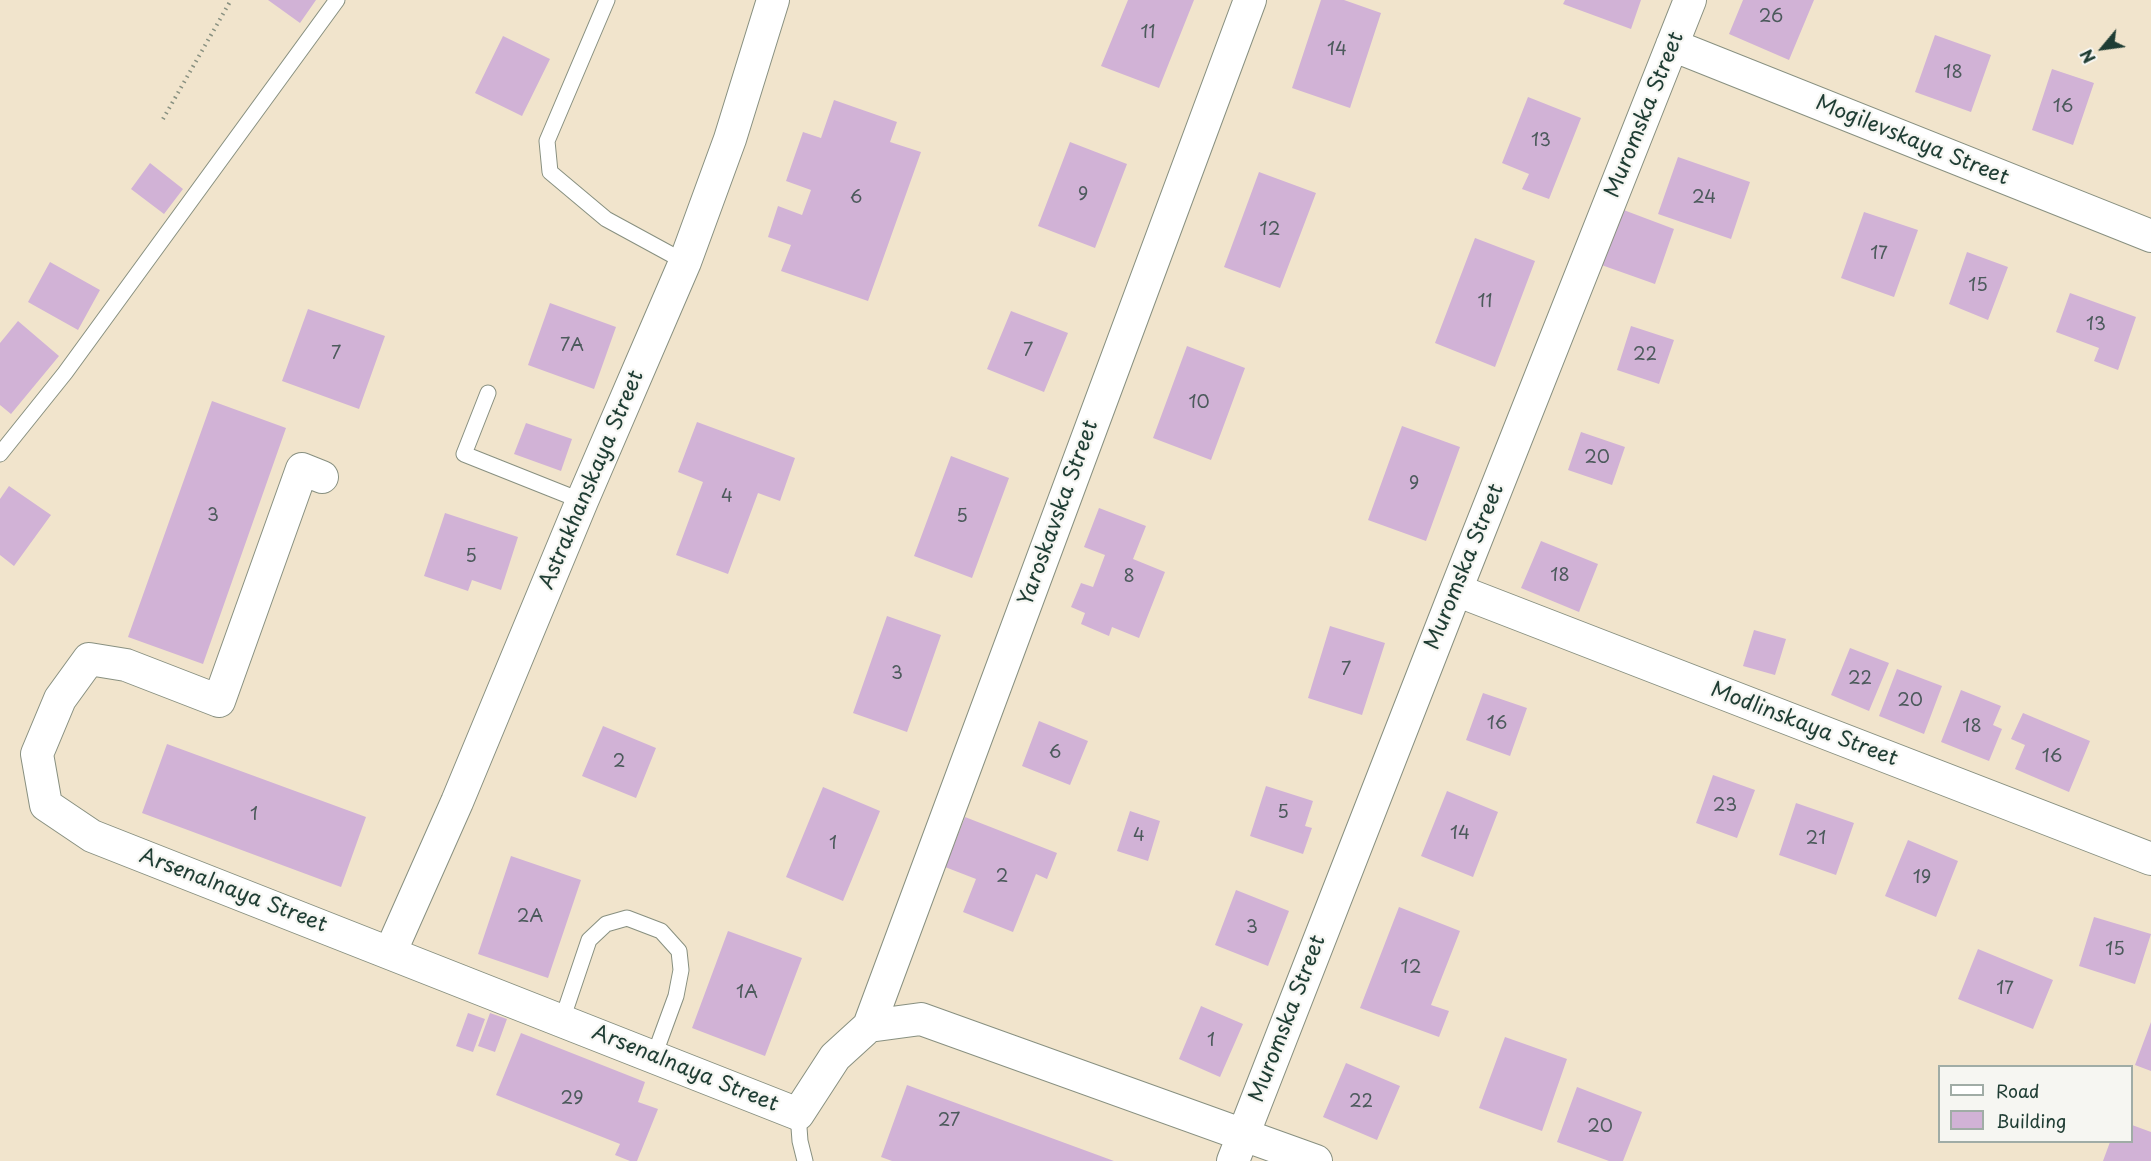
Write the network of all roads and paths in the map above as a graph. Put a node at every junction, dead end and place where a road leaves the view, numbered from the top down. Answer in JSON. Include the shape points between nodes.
{"nodes":[{"id":1,"x":231,"y":0,"type":"edge"},
{"id":2,"x":338,"y":0,"type":"edge"},
{"id":3,"x":608,"y":0,"type":"edge"},
{"id":4,"x":773,"y":0,"type":"edge"},
{"id":5,"x":1250,"y":0,"type":"edge"},
{"id":6,"x":1690,"y":0,"type":"edge"},
{"id":7,"x":1672,"y":45,"type":"junction"},
{"id":8,"x":163,"y":119,"type":"dead end"},
{"id":9,"x":2151,"y":236,"type":"edge"},
{"id":10,"x":685,"y":262,"type":"junction"},
{"id":11,"x":488,"y":393,"type":"dead end"},
{"id":12,"x":0,"y":454,"type":"edge"},
{"id":13,"x":322,"y":477,"type":"dead end"},
{"id":14,"x":582,"y":501,"type":"junction"},
{"id":15,"x":1456,"y":590,"type":"junction"},
{"id":16,"x":2151,"y":860,"type":"edge"},
{"id":17,"x":390,"y":953,"type":"junction"},
{"id":18,"x":562,"y":1020,"type":"junction"},
{"id":19,"x":869,"y":1026,"type":"junction"},
{"id":20,"x":654,"y":1056,"type":"junction"},
{"id":21,"x":798,"y":1114,"type":"junction"},
{"id":22,"x":1238,"y":1148,"type":"edge"},
{"id":23,"x":805,"y":1161,"type":"edge"},
{"id":24,"x":1316,"y":1161,"type":"edge"}],
"edges":[{"from":1,"to":8,"type":"path"},
{"from":2,"to":12,"type":"lane","via":[[65,373]]},
{"from":3,"to":10,"type":"lane","via":[[547,141],[550,172],[606,219]]},
{"from":4,"to":10,"type":"street","name":"Astrakhanskaya Street","via":[[730,139]]},
{"from":5,"to":19,"type":"street","name":"Yaroskavska Street"},
{"from":6,"to":7,"type":"street","name":"Muromska Street"},
{"from":7,"to":9,"type":"street","name":"Mogilevskaya Street"},
{"from":7,"to":15,"type":"street","name":"Muromska Street"},
{"from":10,"to":14,"type":"street","name":"Astrakhanskaya Street"},
{"from":11,"to":14,"type":"lane","via":[[464,454]]},
{"from":13,"to":17,"type":"street","name":"Arsenalnaya Street","via":[[302,469],[219,701],[126,665],[89,659],[60,699],[37,754],[46,806],[93,836]]},
{"from":14,"to":17,"type":"street","name":"Astrakhanskaya Street"},
{"from":15,"to":16,"type":"street","name":"Modlinskaya Street"},
{"from":15,"to":22,"type":"street","name":"Muromska Street"},
{"from":17,"to":18,"type":"street","name":"Arsenalnaya Street"},
{"from":18,"to":20,"type":"street","name":"Arsenalnaya Street"},
{"from":18,"to":20,"type":"lane","via":[[589,940],[606,924],[627,918],[661,931],[679,951],[681,970],[676,996]]},
{"from":19,"to":21,"type":"street","name":"Arsenalnaya Street","via":[[835,1057]]},
{"from":19,"to":22,"type":"street","via":[[921,1019]]},
{"from":20,"to":21,"type":"street","name":"Arsenalnaya Street"},
{"from":21,"to":23,"type":"lane"},
{"from":22,"to":24,"type":"street"}]}
